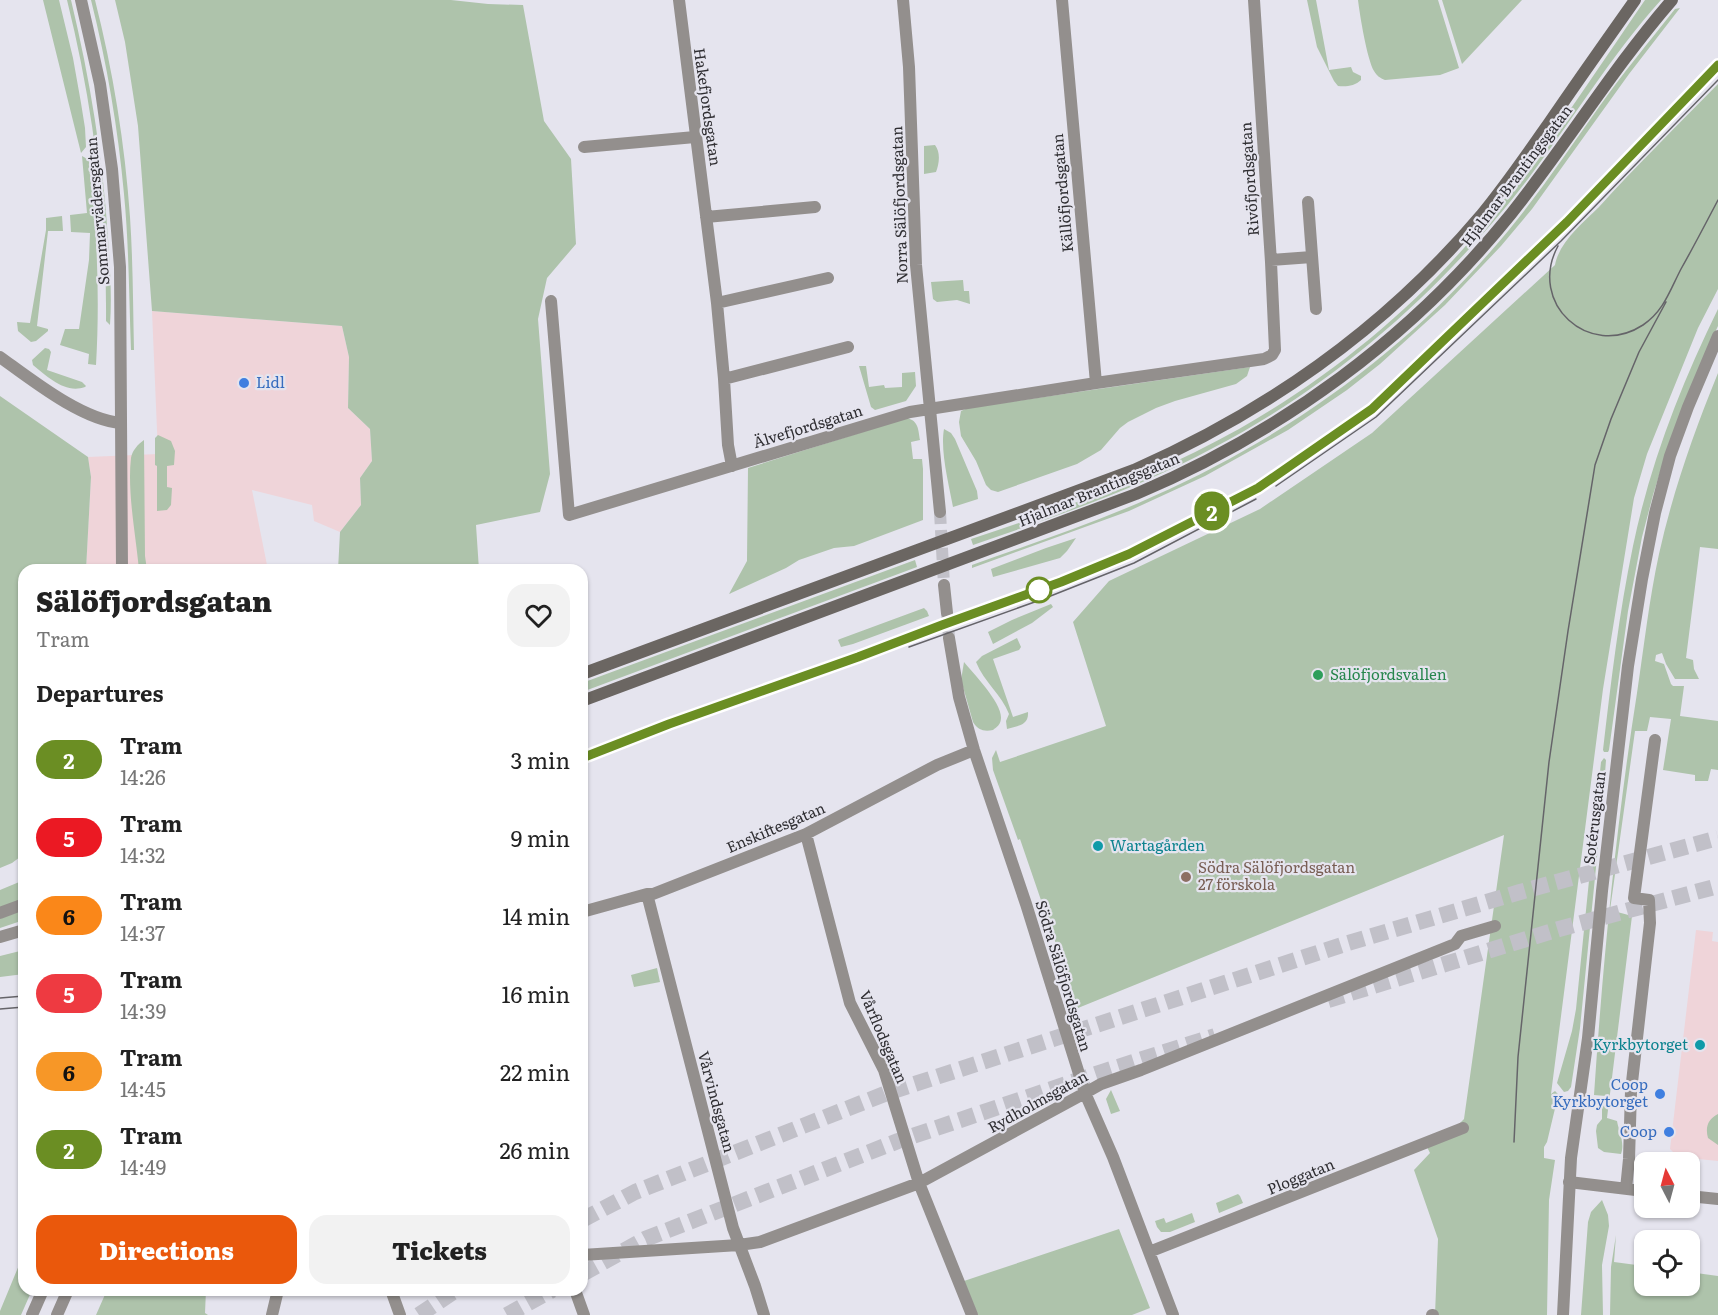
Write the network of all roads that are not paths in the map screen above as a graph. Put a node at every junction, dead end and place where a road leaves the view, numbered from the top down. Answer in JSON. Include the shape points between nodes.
{"nodes":[{"id":1,"x":81,"y":0,"type":"edge"},
{"id":2,"x":679,"y":0,"type":"edge"},
{"id":3,"x":903,"y":0,"type":"edge"},
{"id":4,"x":1062,"y":0,"type":"edge"},
{"id":5,"x":1254,"y":0,"type":"edge"},
{"id":6,"x":1635,"y":0,"type":"edge"},
{"id":7,"x":1672,"y":0,"type":"edge"},
{"id":8,"x":695,"y":137,"type":"junction"},
{"id":9,"x":584,"y":147,"type":"dead end"},
{"id":10,"x":1308,"y":202,"type":"dead end"},
{"id":11,"x":815,"y":207,"type":"dead end"},
{"id":12,"x":706,"y":217,"type":"junction"},
{"id":13,"x":1311,"y":257,"type":"junction"},
{"id":14,"x":1271,"y":260,"type":"junction"},
{"id":15,"x":828,"y":278,"type":"dead end"},
{"id":16,"x":551,"y":301,"type":"dead end"},
{"id":17,"x":717,"y":303,"type":"junction"},
{"id":18,"x":1316,"y":309,"type":"dead end"},
{"id":19,"x":1718,"y":336,"type":"edge"},
{"id":20,"x":848,"y":347,"type":"dead end"},
{"id":21,"x":1272,"y":356,"type":"joint"},
{"id":22,"x":0,"y":357,"type":"edge"},
{"id":23,"x":724,"y":379,"type":"junction"},
{"id":24,"x":1096,"y":383,"type":"junction"},
{"id":25,"x":931,"y":408,"type":"junction"},
{"id":26,"x":121,"y":423,"type":"junction"},
{"id":27,"x":732,"y":466,"type":"junction"},
{"id":28,"x":940,"y":512,"type":"tunnel mouth"},
{"id":29,"x":122,"y":564,"type":"edge"},
{"id":30,"x":944,"y":585,"type":"tunnel mouth"},
{"id":31,"x":947,"y":614,"type":"tunnel mouth"},
{"id":32,"x":949,"y":638,"type":"tunnel mouth"},
{"id":33,"x":588,"y":672,"type":"edge"},
{"id":34,"x":588,"y":699,"type":"edge"},
{"id":35,"x":1655,"y":740,"type":"dead end"},
{"id":36,"x":974,"y":750,"type":"junction"},
{"id":37,"x":806,"y":834,"type":"junction"},
{"id":38,"x":647,"y":894,"type":"junction"},
{"id":39,"x":18,"y":906,"type":"edge"},
{"id":40,"x":588,"y":910,"type":"edge"},
{"id":41,"x":0,"y":913,"type":"edge"},
{"id":42,"x":1496,"y":926,"type":"dead end"},
{"id":43,"x":18,"y":932,"type":"edge"},
{"id":44,"x":0,"y":937,"type":"edge"},
{"id":45,"x":1085,"y":1093,"type":"junction"},
{"id":46,"x":1463,"y":1128,"type":"dead end"},
{"id":47,"x":1569,"y":1182,"type":"junction"},
{"id":48,"x":919,"y":1183,"type":"junction"},
{"id":49,"x":1626,"y":1189,"type":"junction"},
{"id":50,"x":1634,"y":1190,"type":"edge"},
{"id":51,"x":1700,"y":1197,"type":"edge"},
{"id":52,"x":1718,"y":1199,"type":"edge"},
{"id":53,"x":739,"y":1245,"type":"junction"},
{"id":54,"x":1149,"y":1252,"type":"junction"},
{"id":55,"x":588,"y":1256,"type":"edge"},
{"id":56,"x":40,"y":1296,"type":"edge"},
{"id":57,"x":65,"y":1296,"type":"edge"},
{"id":58,"x":277,"y":1296,"type":"edge"},
{"id":59,"x":393,"y":1296,"type":"edge"},
{"id":60,"x":577,"y":1296,"type":"edge"},
{"id":61,"x":32,"y":1315,"type":"edge"},
{"id":62,"x":57,"y":1315,"type":"edge"},
{"id":63,"x":272,"y":1315,"type":"edge"},
{"id":64,"x":400,"y":1315,"type":"edge"},
{"id":65,"x":584,"y":1315,"type":"edge"},
{"id":66,"x":764,"y":1315,"type":"edge"},
{"id":67,"x":972,"y":1315,"type":"edge"},
{"id":68,"x":1173,"y":1315,"type":"edge"},
{"id":69,"x":1563,"y":1315,"type":"edge"}],
"edges":[{"from":1,"to":26,"type":"street","name":"Sommarvädersgatan","via":[[100,84],[112,169],[120,267]]},
{"from":2,"to":8,"type":"street","name":"Hakefjordsgatan"},
{"from":3,"to":25,"type":"street","name":"Norra Sälöfjordsgatan","via":[[916,265]]},
{"from":4,"to":24,"type":"street","name":"Källöfjordsgatan"},
{"from":5,"to":14,"type":"street","name":"Rivöfjordsgatan"},
{"from":6,"to":33,"type":"main road","name":"Hjalmar Brantingsgatan","via":[[1512,174],[1450,250],[1356,338],[1285,390],[1209,435],[1126,473]]},
{"from":7,"to":34,"type":"main road","name":"Hjalmar Brantingsgatan","via":[[1474,258],[1388,340],[1280,420],[1184,473],[1127,498]]},
{"from":8,"to":9,"type":"street"},
{"from":8,"to":12,"type":"street","name":"Hakefjordsgatan"},
{"from":10,"to":13,"type":"street"},
{"from":11,"to":12,"type":"street"},
{"from":12,"to":17,"type":"street","name":"Hakefjordsgatan"},
{"from":13,"to":14,"type":"street"},
{"from":13,"to":18,"type":"street"},
{"from":14,"to":21,"type":"street","name":"Rivöfjordsgatan","via":[[1275,350]]},
{"from":15,"to":17,"type":"street"},
{"from":16,"to":27,"type":"street","name":"Älvefjordsgatan","via":[[569,515]]},
{"from":17,"to":23,"type":"street","name":"Hakefjordsgatan"},
{"from":19,"to":47,"type":"street","name":"Sotérusgatan","via":[[1670,456],[1642,579],[1628,666]]},
{"from":20,"to":23,"type":"street"},
{"from":21,"to":24,"type":"street","name":"Älvefjordsgatan"},
{"from":22,"to":26,"type":"street","via":[[78,409]]},
{"from":23,"to":27,"type":"street","name":"Hakefjordsgatan"},
{"from":24,"to":25,"type":"street","name":"Älvefjordsgatan"},
{"from":25,"to":27,"type":"street","name":"Älvefjordsgatan"},
{"from":25,"to":28,"type":"street"},
{"from":26,"to":29,"type":"street","name":"Sommarvädersgatan"},
{"from":30,"to":31,"type":"street"},
{"from":32,"to":36,"type":"street","name":"Södra Sälöfjordsgatan","via":[[959,697]]},
{"from":35,"to":49,"type":"street","via":[[1634,898],[1649,900],[1650,923],[1631,1091]]},
{"from":36,"to":37,"type":"street","name":"Enskiftesgatan","via":[[936,765]]},
{"from":36,"to":45,"type":"street","name":"Södra Sälöfjordsgatan"},
{"from":37,"to":38,"type":"street","name":"Enskiftesgatan"},
{"from":37,"to":48,"type":"street","name":"Vårflodsgatan","via":[[850,1003],[884,1070]]},
{"from":38,"to":40,"type":"street","name":"Enskiftesgatan"},
{"from":38,"to":53,"type":"street","name":"Vårvindsgatan"},
{"from":39,"to":41,"type":"street"},
{"from":42,"to":45,"type":"street","name":"Rydholmsgatan","via":[[1461,936],[1455,944]]},
{"from":43,"to":44,"type":"street"},
{"from":45,"to":48,"type":"street","name":"Rydholmsgatan"},
{"from":45,"to":54,"type":"street","name":"Södra Sälöfjordsgatan"},
{"from":46,"to":54,"type":"street","name":"Ploggatan"},
{"from":47,"to":49,"type":"street"},
{"from":47,"to":69,"type":"street","name":"Sotérusgatan"},
{"from":48,"to":53,"type":"street","name":"Rydholmsgatan","via":[[760,1242]]},
{"from":48,"to":67,"type":"street","name":"Vårflodsgatan"},
{"from":49,"to":50,"type":"street"},
{"from":51,"to":52,"type":"street"},
{"from":53,"to":55,"type":"street","name":"Rydholmsgatan"},
{"from":53,"to":66,"type":"street","name":"Vårvindsgatan"},
{"from":54,"to":68,"type":"street","name":"Södra Sälöfjordsgatan"},
{"from":56,"to":61,"type":"street"},
{"from":57,"to":62,"type":"street"},
{"from":58,"to":63,"type":"street"},
{"from":59,"to":64,"type":"street"},
{"from":60,"to":65,"type":"street"}]}
